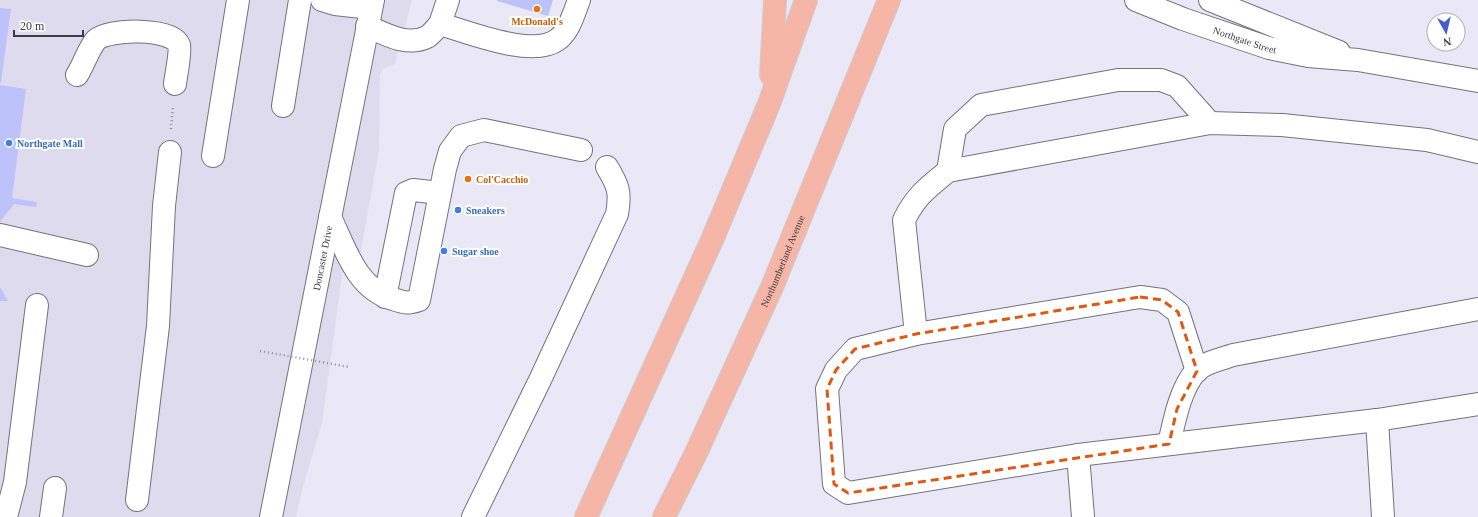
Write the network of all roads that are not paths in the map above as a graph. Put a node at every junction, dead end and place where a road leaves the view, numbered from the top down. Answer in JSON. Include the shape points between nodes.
{"nodes":[{"id":1,"x":238,"y":0,"type":"edge"},
{"id":2,"x":300,"y":0,"type":"edge"},
{"id":3,"x":448,"y":0,"type":"edge"},
{"id":4,"x":579,"y":0,"type":"edge"},
{"id":5,"x":775,"y":0,"type":"edge"},
{"id":6,"x":806,"y":0,"type":"edge"},
{"id":7,"x":1136,"y":0,"type":"edge"},
{"id":8,"x":1210,"y":0,"type":"edge"},
{"id":9,"x":332,"y":1,"type":"edge"},
{"id":10,"x":892,"y":3,"type":"edge"},
{"id":11,"x":371,"y":11,"type":"edge"},
{"id":12,"x":440,"y":24,"type":"junction"},
{"id":13,"x":1358,"y":60,"type":"junction"},
{"id":14,"x":77,"y":75,"type":"dead end"},
{"id":15,"x":1478,"y":82,"type":"edge"},
{"id":16,"x":175,"y":84,"type":"road end"},
{"id":17,"x":769,"y":104,"type":"junction"},
{"id":18,"x":283,"y":106,"type":"dead end"},
{"id":19,"x":1210,"y":123,"type":"junction"},
{"id":20,"x":581,"y":150,"type":"dead end"},
{"id":21,"x":170,"y":152,"type":"road end"},
{"id":22,"x":1478,"y":152,"type":"edge"},
{"id":23,"x":212,"y":156,"type":"dead end"},
{"id":24,"x":607,"y":166,"type":"dead end"},
{"id":25,"x":948,"y":171,"type":"junction"},
{"id":26,"x":440,"y":193,"type":"junction"},
{"id":27,"x":330,"y":216,"type":"junction"},
{"id":28,"x":0,"y":235,"type":"edge"},
{"id":29,"x":87,"y":255,"type":"dead end"},
{"id":30,"x":385,"y":297,"type":"junction"},
{"id":31,"x":37,"y":305,"type":"dead end"},
{"id":32,"x":1478,"y":309,"type":"edge"},
{"id":33,"x":916,"y":334,"type":"junction"},
{"id":34,"x":1196,"y":371,"type":"junction"},
{"id":35,"x":1478,"y":404,"type":"edge"},
{"id":36,"x":1377,"y":420,"type":"junction"},
{"id":37,"x":1169,"y":444,"type":"junction"},
{"id":38,"x":1078,"y":455,"type":"junction"},
{"id":39,"x":55,"y":488,"type":"dead end"},
{"id":40,"x":138,"y":500,"type":"dead end"},
{"id":41,"x":6,"y":517,"type":"edge"},
{"id":42,"x":51,"y":517,"type":"edge"},
{"id":43,"x":271,"y":517,"type":"edge"},
{"id":44,"x":473,"y":517,"type":"edge"},
{"id":45,"x":586,"y":517,"type":"edge"},
{"id":46,"x":664,"y":517,"type":"edge"},
{"id":47,"x":1083,"y":517,"type":"edge"},
{"id":48,"x":1383,"y":517,"type":"edge"}],
"edges":[{"from":1,"to":23,"type":"street"},
{"from":2,"to":18,"type":"street"},
{"from":3,"to":12,"type":"street"},
{"from":4,"to":12,"type":"street","via":[[568,26],[558,40],[545,46],[515,45]]},
{"from":5,"to":17,"type":"main road"},
{"from":6,"to":17,"type":"main road"},
{"from":7,"to":13,"type":"street","name":"Northgate Street","via":[[1269,48],[1308,56]]},
{"from":8,"to":13,"type":"street","name":"Northgate Street"},
{"from":9,"to":11,"type":"street"},
{"from":10,"to":46,"type":"main road","name":"Northumberland Avenue","via":[[772,287],[696,454]]},
{"from":11,"to":12,"type":"street","via":[[396,38],[412,41],[427,37]]},
{"from":11,"to":27,"type":"street","name":"Doncaster Drive"},
{"from":13,"to":15,"type":"street","name":"Northgate Street"},
{"from":14,"to":16,"type":"street","via":[[96,40],[120,31],[147,32],[175,38],[179,45]]},
{"from":17,"to":45,"type":"main road","via":[[706,254]]},
{"from":19,"to":22,"type":"street","via":[[1282,125],[1412,138]]},
{"from":19,"to":25,"type":"street"},
{"from":19,"to":25,"type":"street","via":[[1177,86],[1161,80],[1118,80],[981,105],[955,129]]},
{"from":20,"to":26,"type":"street","via":[[484,130],[460,136],[450,151]]},
{"from":21,"to":40,"type":"street","via":[[164,206],[158,326]]},
{"from":24,"to":44,"type":"street","via":[[617,184],[620,197],[617,214]]},
{"from":25,"to":33,"type":"street","via":[[912,203],[904,220]]},
{"from":26,"to":30,"type":"street","via":[[413,190],[406,193]]},
{"from":26,"to":30,"type":"street","via":[[419,300],[408,304]]},
{"from":27,"to":30,"type":"street","via":[[357,273],[368,286]]},
{"from":27,"to":43,"type":"street","name":"Doncaster Drive"},
{"from":28,"to":29,"type":"street"},
{"from":31,"to":41,"type":"street","via":[[15,482]]},
{"from":32,"to":34,"type":"street","via":[[1234,355],[1206,364]]},
{"from":33,"to":34,"type":"street","via":[[1140,297],[1162,300],[1178,312]]},
{"from":33,"to":38,"type":"street","via":[[855,349],[836,370],[826,389],[834,484],[848,493]]},
{"from":34,"to":37,"type":"street","via":[[1177,409]]},
{"from":35,"to":36,"type":"street"},
{"from":36,"to":37,"type":"street"},
{"from":36,"to":48,"type":"street"},
{"from":37,"to":38,"type":"street"},
{"from":38,"to":47,"type":"street"},
{"from":39,"to":42,"type":"street"}]}
